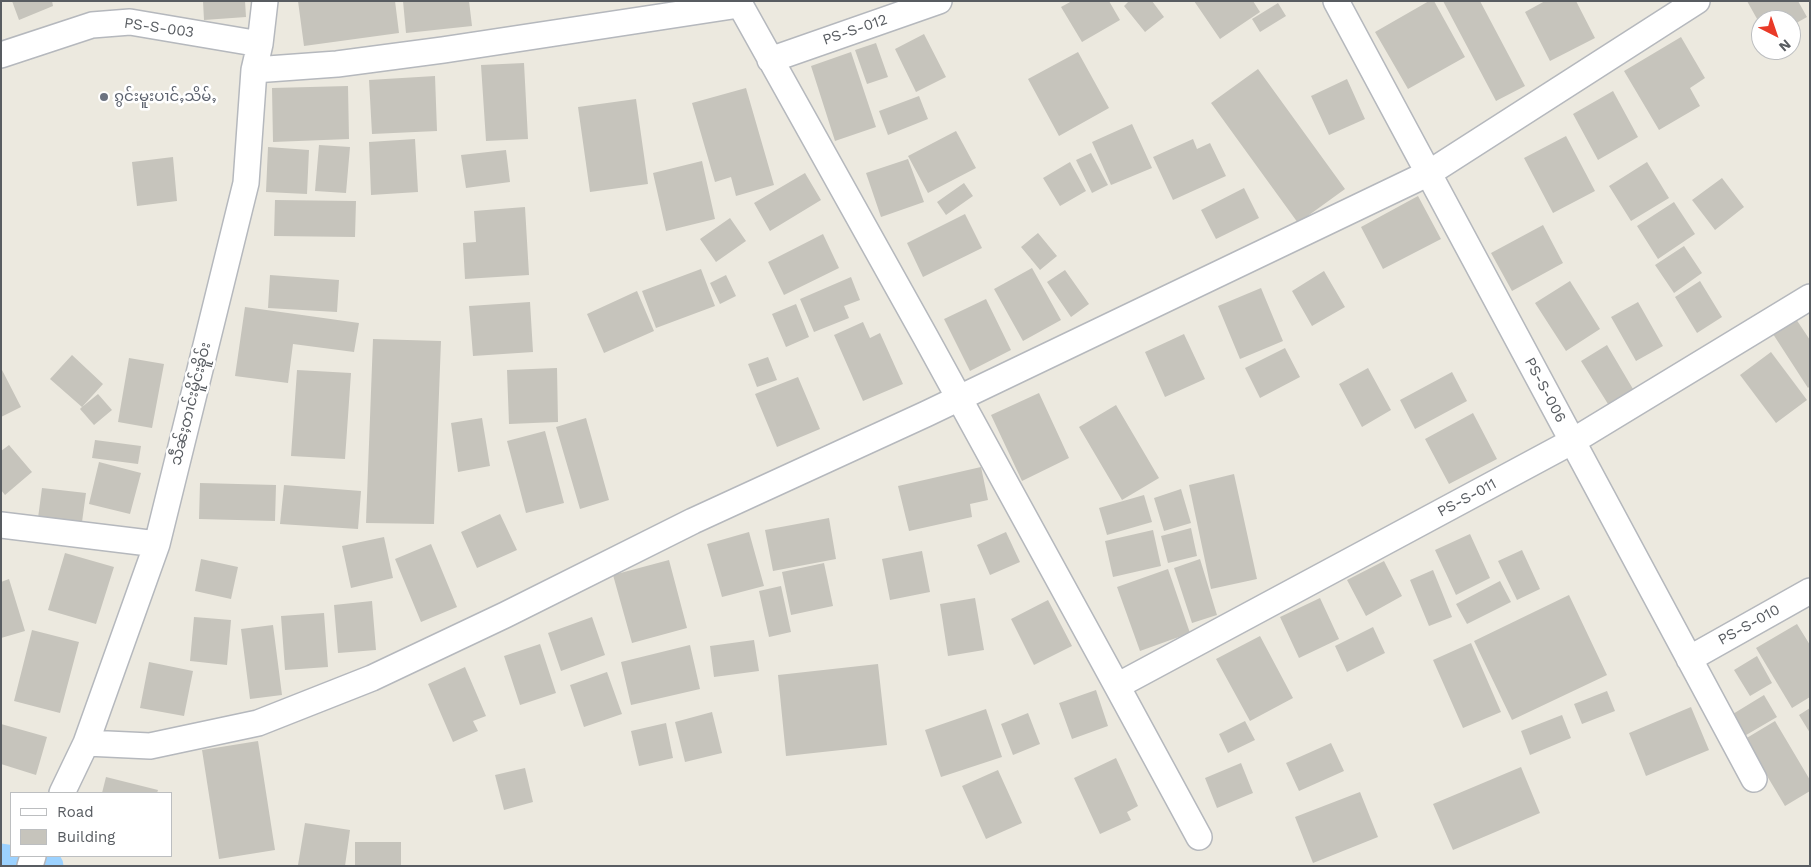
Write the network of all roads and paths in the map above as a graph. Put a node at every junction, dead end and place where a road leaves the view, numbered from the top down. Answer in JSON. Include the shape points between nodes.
{"nodes":[{"id":1,"x":265,"y":1,"type":"edge"},
{"id":2,"x":940,"y":1,"type":"edge"},
{"id":3,"x":1336,"y":1,"type":"edge"},
{"id":4,"x":1697,"y":1,"type":"edge"},
{"id":5,"x":738,"y":3,"type":"edge"},
{"id":6,"x":260,"y":44,"type":"junction"},
{"id":7,"x":1,"y":55,"type":"edge"},
{"id":8,"x":770,"y":60,"type":"junction"},
{"id":9,"x":254,"y":70,"type":"junction"},
{"id":10,"x":1429,"y":173,"type":"junction"},
{"id":11,"x":1810,"y":297,"type":"edge"},
{"id":12,"x":959,"y":398,"type":"junction"},
{"id":13,"x":1573,"y":441,"type":"junction"},
{"id":14,"x":1,"y":525,"type":"edge"},
{"id":15,"x":157,"y":544,"type":"junction"},
{"id":16,"x":1810,"y":591,"type":"edge"},
{"id":17,"x":1689,"y":659,"type":"junction"},
{"id":18,"x":1117,"y":686,"type":"junction"},
{"id":19,"x":86,"y":743,"type":"junction"},
{"id":20,"x":1754,"y":779,"type":"dead end"},
{"id":21,"x":62,"y":792,"type":"edge"},
{"id":22,"x":1198,"y":838,"type":"dead end"}],
"edges":[{"from":1,"to":6,"type":"street","name":"သဵၼ်ႈတၢင်းမိူင်းၶိူဝ်း"},
{"from":2,"to":8,"type":"street","name":"PS-S-012"},
{"from":3,"to":10,"type":"street","name":"PS-S-006"},
{"from":4,"to":10,"type":"street"},
{"from":5,"to":8,"type":"street"},
{"from":5,"to":9,"type":"street","via":[[443,50],[336,64]]},
{"from":6,"to":7,"type":"street","name":"PS-S-003","via":[[130,22],[92,25]]},
{"from":6,"to":9,"type":"street","name":"သဵၼ်ႈတၢင်းမိူင်းၶိူဝ်း"},
{"from":8,"to":12,"type":"street"},
{"from":9,"to":15,"type":"street","name":"သဵၼ်ႈတၢင်းမိူင်းၶိူဝ်း","via":[[246,183]]},
{"from":10,"to":12,"type":"street"},
{"from":10,"to":13,"type":"street","name":"PS-S-006"},
{"from":11,"to":13,"type":"street","name":"PS-S-011"},
{"from":12,"to":18,"type":"street"},
{"from":12,"to":19,"type":"street","via":[[693,521],[372,678],[258,723],[150,746]]},
{"from":13,"to":17,"type":"street","name":"PS-S-006"},
{"from":13,"to":18,"type":"street","name":"PS-S-011"},
{"from":14,"to":15,"type":"street"},
{"from":15,"to":19,"type":"street","name":"သဵၼ်ႈတၢင်းမိူင်းၶိူဝ်း"},
{"from":16,"to":17,"type":"street","name":"PS-S-010"},
{"from":17,"to":20,"type":"street","name":"PS-S-006"},
{"from":18,"to":22,"type":"street"},
{"from":19,"to":21,"type":"street","name":"သဵၼ်ႈတၢင်းမိူင်းၶိူဝ်း"}]}
